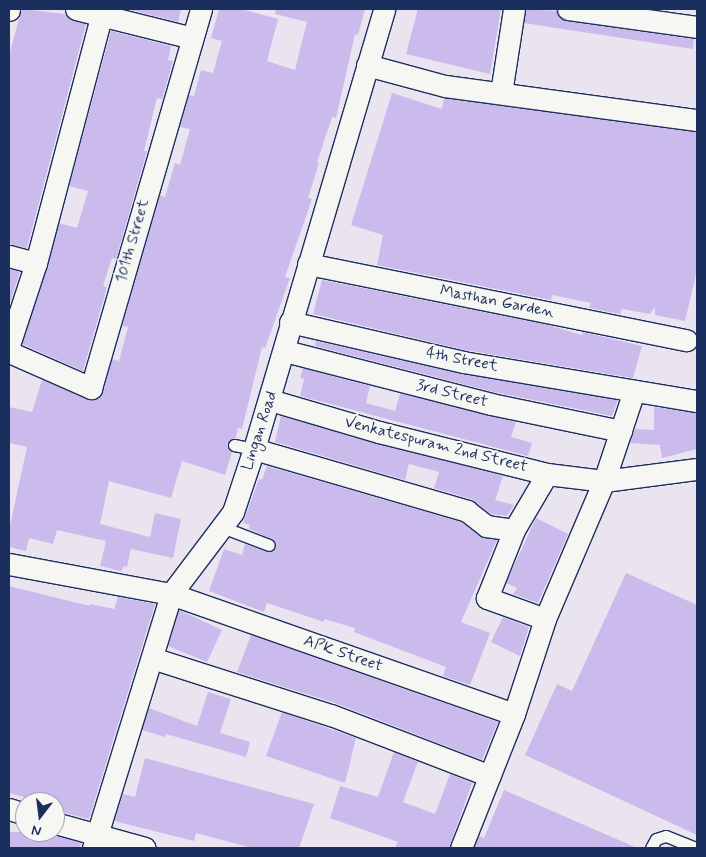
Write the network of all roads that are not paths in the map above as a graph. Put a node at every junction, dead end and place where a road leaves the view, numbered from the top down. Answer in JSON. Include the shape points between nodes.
{"nodes":[{"id":1,"x":76,"y":9,"type":"edge"},
{"id":2,"x":201,"y":9,"type":"edge"},
{"id":3,"x":384,"y":9,"type":"edge"},
{"id":4,"x":514,"y":9,"type":"edge"},
{"id":5,"x":568,"y":9,"type":"edge"},
{"id":6,"x":102,"y":14,"type":"junction"},
{"id":7,"x":697,"y":27,"type":"edge"},
{"id":8,"x":192,"y":38,"type":"junction"},
{"id":9,"x":367,"y":65,"type":"junction"},
{"id":10,"x":501,"y":94,"type":"junction"},
{"id":11,"x":697,"y":120,"type":"edge"},
{"id":12,"x":9,"y":256,"type":"edge"},
{"id":13,"x":36,"y":263,"type":"junction"},
{"id":14,"x":308,"y":264,"type":"junction"},
{"id":15,"x":290,"y":322,"type":"junction"},
{"id":16,"x":686,"y":340,"type":"dead end"},
{"id":17,"x":9,"y":345,"type":"edge"},
{"id":18,"x":284,"y":351,"type":"junction"},
{"id":19,"x":9,"y":352,"type":"edge"},
{"id":20,"x":634,"y":391,"type":"junction"},
{"id":21,"x":270,"y":400,"type":"junction"},
{"id":22,"x":697,"y":402,"type":"edge"},
{"id":23,"x":621,"y":432,"type":"junction"},
{"id":24,"x":234,"y":445,"type":"dead end"},
{"id":25,"x":254,"y":450,"type":"junction"},
{"id":26,"x":697,"y":469,"type":"edge"},
{"id":27,"x":546,"y":474,"type":"junction"},
{"id":28,"x":604,"y":481,"type":"junction"},
{"id":29,"x":222,"y":527,"type":"junction"},
{"id":30,"x":514,"y":530,"type":"junction"},
{"id":31,"x":269,"y":545,"type":"dead end"},
{"id":32,"x":9,"y":564,"type":"edge"},
{"id":33,"x":172,"y":594,"type":"junction"},
{"id":34,"x":545,"y":619,"type":"junction"},
{"id":35,"x":152,"y":658,"type":"junction"},
{"id":36,"x":514,"y":714,"type":"junction"},
{"id":37,"x":490,"y":776,"type":"junction"},
{"id":38,"x":65,"y":828,"type":"edge"},
{"id":39,"x":95,"y":842,"type":"edge"},
{"id":40,"x":145,"y":848,"type":"edge"},
{"id":41,"x":461,"y":848,"type":"edge"},
{"id":42,"x":651,"y":848,"type":"edge"},
{"id":43,"x":695,"y":848,"type":"edge"}],
"edges":[{"from":1,"to":6,"type":"street"},
{"from":2,"to":8,"type":"street","name":"101th Street"},
{"from":3,"to":9,"type":"street","name":"Lingan Road"},
{"from":4,"to":10,"type":"street"},
{"from":5,"to":7,"type":"street"},
{"from":6,"to":8,"type":"street"},
{"from":6,"to":13,"type":"street"},
{"from":8,"to":19,"type":"street","name":"101th Street","via":[[91,388]]},
{"from":9,"to":10,"type":"street","via":[[445,86]]},
{"from":9,"to":14,"type":"street","name":"Lingan Road"},
{"from":10,"to":11,"type":"street"},
{"from":12,"to":13,"type":"street"},
{"from":13,"to":17,"type":"street"},
{"from":14,"to":15,"type":"street","name":"Lingan Road"},
{"from":14,"to":16,"type":"street","name":"Masthan Garden"},
{"from":15,"to":18,"type":"street","name":"Lingan Road"},
{"from":15,"to":20,"type":"street","name":"4th Street","via":[[463,362]]},
{"from":18,"to":21,"type":"street","name":"Lingan Road"},
{"from":18,"to":23,"type":"street","name":"3rd Street","via":[[491,404]]},
{"from":20,"to":22,"type":"street","name":"4th Street"},
{"from":20,"to":23,"type":"street"},
{"from":21,"to":25,"type":"street","name":"Lingan Road"},
{"from":21,"to":27,"type":"street","name":"Venkatespuram 2nd Street","via":[[379,432]]},
{"from":23,"to":28,"type":"street"},
{"from":24,"to":25,"type":"lane"},
{"from":25,"to":29,"type":"street","name":"Lingan Road","via":[[233,512]]},
{"from":25,"to":30,"type":"street","via":[[467,511],[486,526]]},
{"from":26,"to":28,"type":"street","name":"Venkatespuram 2nd Street"},
{"from":27,"to":28,"type":"street","name":"Venkatespuram 2nd Street"},
{"from":27,"to":30,"type":"street"},
{"from":28,"to":34,"type":"street"},
{"from":29,"to":31,"type":"lane"},
{"from":29,"to":33,"type":"street","name":"Lingan Road"},
{"from":30,"to":34,"type":"street","via":[[487,598]]},
{"from":32,"to":33,"type":"street","name":"APK Street"},
{"from":33,"to":35,"type":"street","name":"Lingan Road"},
{"from":33,"to":36,"type":"street","name":"APK Street"},
{"from":34,"to":36,"type":"street"},
{"from":35,"to":37,"type":"street","via":[[331,715]]},
{"from":35,"to":39,"type":"street","name":"Lingan Road"},
{"from":36,"to":37,"type":"street"},
{"from":37,"to":41,"type":"street"},
{"from":38,"to":39,"type":"street"},
{"from":39,"to":40,"type":"street"},
{"from":42,"to":43,"type":"lane","via":[[656,839],[666,836]]}]}
